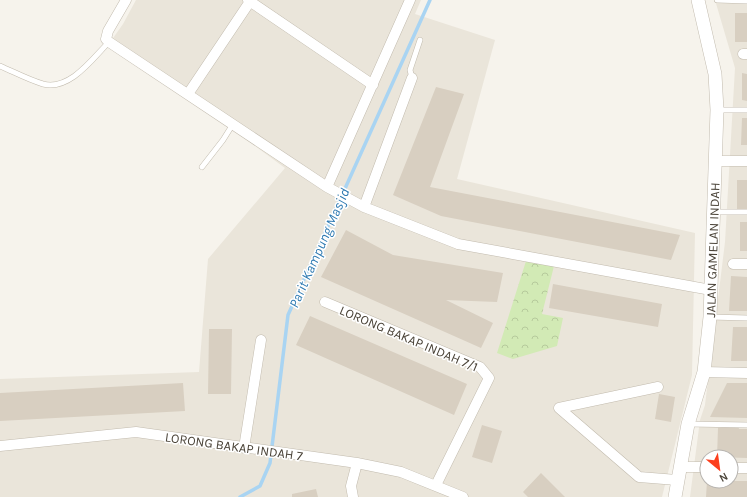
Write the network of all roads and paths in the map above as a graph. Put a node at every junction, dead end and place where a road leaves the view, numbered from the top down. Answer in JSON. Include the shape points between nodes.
{"nodes":[{"id":1,"x":126,"y":0,"type":"edge"},
{"id":2,"x":250,"y":0,"type":"edge"},
{"id":3,"x":410,"y":0,"type":"edge"},
{"id":4,"x":698,"y":0,"type":"edge"},
{"id":5,"x":717,"y":0,"type":"edge"},
{"id":6,"x":747,"y":0,"type":"edge"},
{"id":7,"x":420,"y":40,"type":"dead end"},
{"id":8,"x":109,"y":42,"type":"junction"},
{"id":9,"x":0,"y":66,"type":"edge"},
{"id":10,"x":412,"y":78,"type":"joint"},
{"id":11,"x":373,"y":85,"type":"junction"},
{"id":12,"x":188,"y":94,"type":"junction"},
{"id":13,"x":716,"y":110,"type":"junction"},
{"id":14,"x":747,"y":110,"type":"edge"},
{"id":15,"x":232,"y":124,"type":"junction"},
{"id":16,"x":715,"y":161,"type":"junction"},
{"id":17,"x":747,"y":161,"type":"edge"},
{"id":18,"x":202,"y":167,"type":"dead end"},
{"id":19,"x":331,"y":189,"type":"junction"},
{"id":20,"x":364,"y":206,"type":"junction"},
{"id":21,"x":714,"y":212,"type":"junction"},
{"id":22,"x":747,"y":212,"type":"edge"},
{"id":23,"x":733,"y":264,"type":"dead end"},
{"id":24,"x":747,"y":264,"type":"edge"},
{"id":25,"x":711,"y":290,"type":"junction"},
{"id":26,"x":325,"y":302,"type":"dead end"},
{"id":27,"x":710,"y":317,"type":"junction"},
{"id":28,"x":747,"y":318,"type":"edge"},
{"id":29,"x":261,"y":340,"type":"dead end"},
{"id":30,"x":704,"y":372,"type":"junction"},
{"id":31,"x":747,"y":373,"type":"edge"},
{"id":32,"x":658,"y":387,"type":"dead end"},
{"id":33,"x":688,"y":424,"type":"junction"},
{"id":34,"x":747,"y":425,"type":"edge"},
{"id":35,"x":0,"y":446,"type":"edge"},
{"id":36,"x":244,"y":448,"type":"junction"},
{"id":37,"x":357,"y":463,"type":"junction"},
{"id":38,"x":680,"y":467,"type":"junction"},
{"id":39,"x":699,"y":467,"type":"edge"},
{"id":40,"x":677,"y":480,"type":"junction"},
{"id":41,"x":436,"y":485,"type":"junction"},
{"id":42,"x":353,"y":497,"type":"edge"},
{"id":43,"x":463,"y":497,"type":"edge"},
{"id":44,"x":675,"y":497,"type":"edge"}],
"edges":[{"from":1,"to":8,"type":"street","via":[[108,31],[106,39]]},
{"from":2,"to":11,"type":"street"},
{"from":2,"to":12,"type":"street"},
{"from":3,"to":11,"type":"street"},
{"from":4,"to":13,"type":"street","name":"JALAN GAMELAN INDAH","via":[[715,74]]},
{"from":5,"to":6,"type":"lane"},
{"from":7,"to":10,"type":"lane","via":[[410,70]]},
{"from":8,"to":9,"type":"lane","via":[[73,77],[60,83],[44,84]]},
{"from":8,"to":12,"type":"street"},
{"from":10,"to":20,"type":"street"},
{"from":11,"to":19,"type":"street"},
{"from":12,"to":15,"type":"street"},
{"from":13,"to":14,"type":"lane"},
{"from":13,"to":16,"type":"street","name":"JALAN GAMELAN INDAH"},
{"from":15,"to":18,"type":"lane"},
{"from":15,"to":19,"type":"street"},
{"from":16,"to":17,"type":"street"},
{"from":16,"to":21,"type":"street","name":"JALAN GAMELAN INDAH"},
{"from":19,"to":20,"type":"street"},
{"from":20,"to":25,"type":"street","via":[[458,244]]},
{"from":21,"to":22,"type":"lane"},
{"from":21,"to":25,"type":"street","name":"JALAN GAMELAN INDAH"},
{"from":23,"to":24,"type":"street"},
{"from":25,"to":27,"type":"street","name":"JALAN GAMELAN INDAH"},
{"from":26,"to":41,"type":"street","name":"LORONG BAKAP INDAH 7/1","via":[[480,366],[489,378]]},
{"from":27,"to":28,"type":"lane"},
{"from":27,"to":30,"type":"street","name":"JALAN GAMELAN INDAH"},
{"from":29,"to":36,"type":"street"},
{"from":30,"to":31,"type":"street"},
{"from":30,"to":33,"type":"street","name":"JALAN GAMELAN INDAH"},
{"from":32,"to":40,"type":"street","via":[[559,408],[639,477]]},
{"from":33,"to":34,"type":"lane"},
{"from":33,"to":38,"type":"street","name":"JALAN GAMELAN INDAH"},
{"from":35,"to":36,"type":"street","name":"LORONG BAKAP INDAH 7","via":[[136,432]]},
{"from":36,"to":37,"type":"street","name":"LORONG BAKAP INDAH 7"},
{"from":37,"to":41,"type":"street","name":"LORONG BAKAP INDAH 7","via":[[401,472]]},
{"from":37,"to":42,"type":"street","via":[[351,486]]},
{"from":38,"to":39,"type":"street"},
{"from":38,"to":40,"type":"street","name":"JALAN GAMELAN INDAH"},
{"from":40,"to":44,"type":"street","name":"JALAN GAMELAN INDAH"},
{"from":41,"to":43,"type":"street","name":"LORONG BAKAP INDAH 7"}]}
